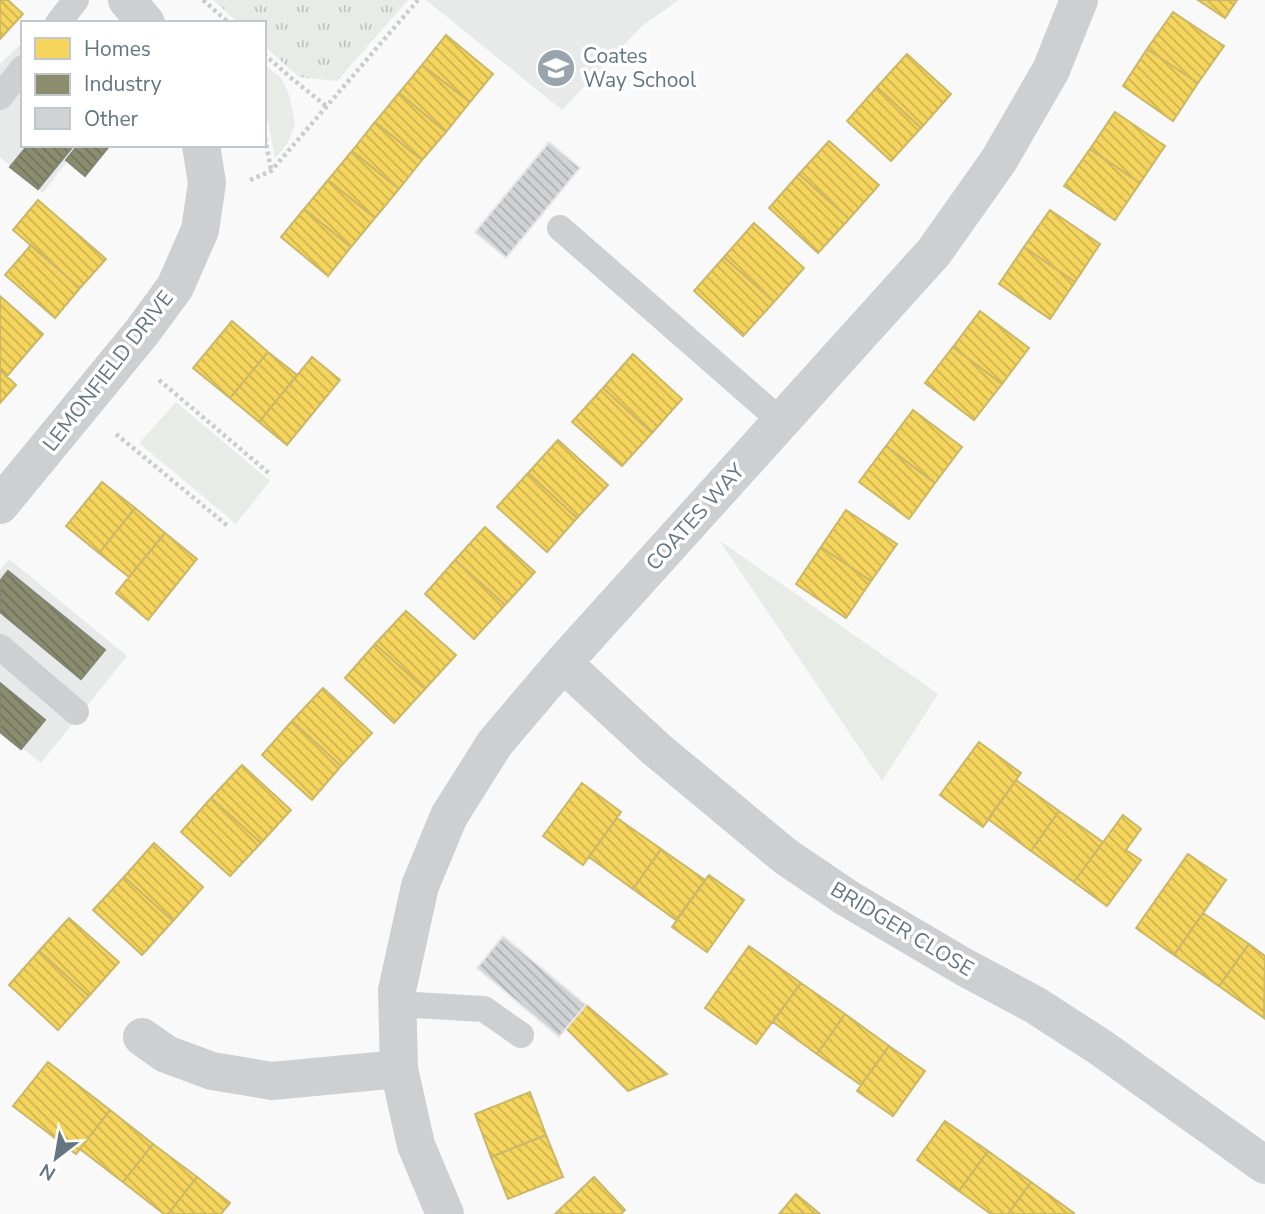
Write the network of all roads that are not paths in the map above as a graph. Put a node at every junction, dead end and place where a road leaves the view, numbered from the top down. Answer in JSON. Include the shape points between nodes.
{"nodes":[{"id":1,"x":76,"y":0,"type":"edge"},
{"id":2,"x":127,"y":0,"type":"edge"},
{"id":3,"x":1079,"y":0,"type":"edge"},
{"id":4,"x":60,"y":21,"type":"edge"},
{"id":5,"x":144,"y":21,"type":"edge"},
{"id":6,"x":21,"y":71,"type":"edge"},
{"id":7,"x":0,"y":97,"type":"edge"},
{"id":8,"x":201,"y":147,"type":"edge"},
{"id":9,"x":560,"y":228,"type":"dead end"},
{"id":10,"x":782,"y":422,"type":"junction"},
{"id":11,"x":0,"y":505,"type":"edge"},
{"id":12,"x":0,"y":647,"type":"edge"},
{"id":13,"x":563,"y":663,"type":"junction"},
{"id":14,"x":76,"y":712,"type":"dead end"},
{"id":15,"x":397,"y":1004,"type":"junction"},
{"id":16,"x":521,"y":1035,"type":"dead end"},
{"id":17,"x":142,"y":1037,"type":"dead end"},
{"id":18,"x":400,"y":1069,"type":"junction"},
{"id":19,"x":1265,"y":1165,"type":"edge"},
{"id":20,"x":445,"y":1214,"type":"edge"}],
"edges":[{"from":1,"to":4,"type":"lane"},
{"from":2,"to":5,"type":"street"},
{"from":3,"to":10,"type":"street","name":"COATES WAY","via":[[1051,70],[999,160],[934,252]]},
{"from":6,"to":7,"type":"lane"},
{"from":8,"to":11,"type":"street","name":"LEMONFIELD DRIVE","via":[[207,183],[200,230],[175,287]]},
{"from":9,"to":10,"type":"lane"},
{"from":10,"to":13,"type":"street","name":"COATES WAY"},
{"from":12,"to":14,"type":"lane"},
{"from":13,"to":15,"type":"street","name":"COATES WAY","via":[[495,743],[449,816],[420,886]]},
{"from":13,"to":19,"type":"street","name":"BRIDGER CLOSE","via":[[785,856],[847,898],[1035,1005]]},
{"from":15,"to":16,"type":"lane","via":[[484,1009]]},
{"from":15,"to":18,"type":"street","name":"COATES WAY"},
{"from":17,"to":18,"type":"street","via":[[166,1054],[212,1071],[272,1081]]},
{"from":18,"to":20,"type":"street","name":"COATES WAY","via":[[416,1145]]}]}
